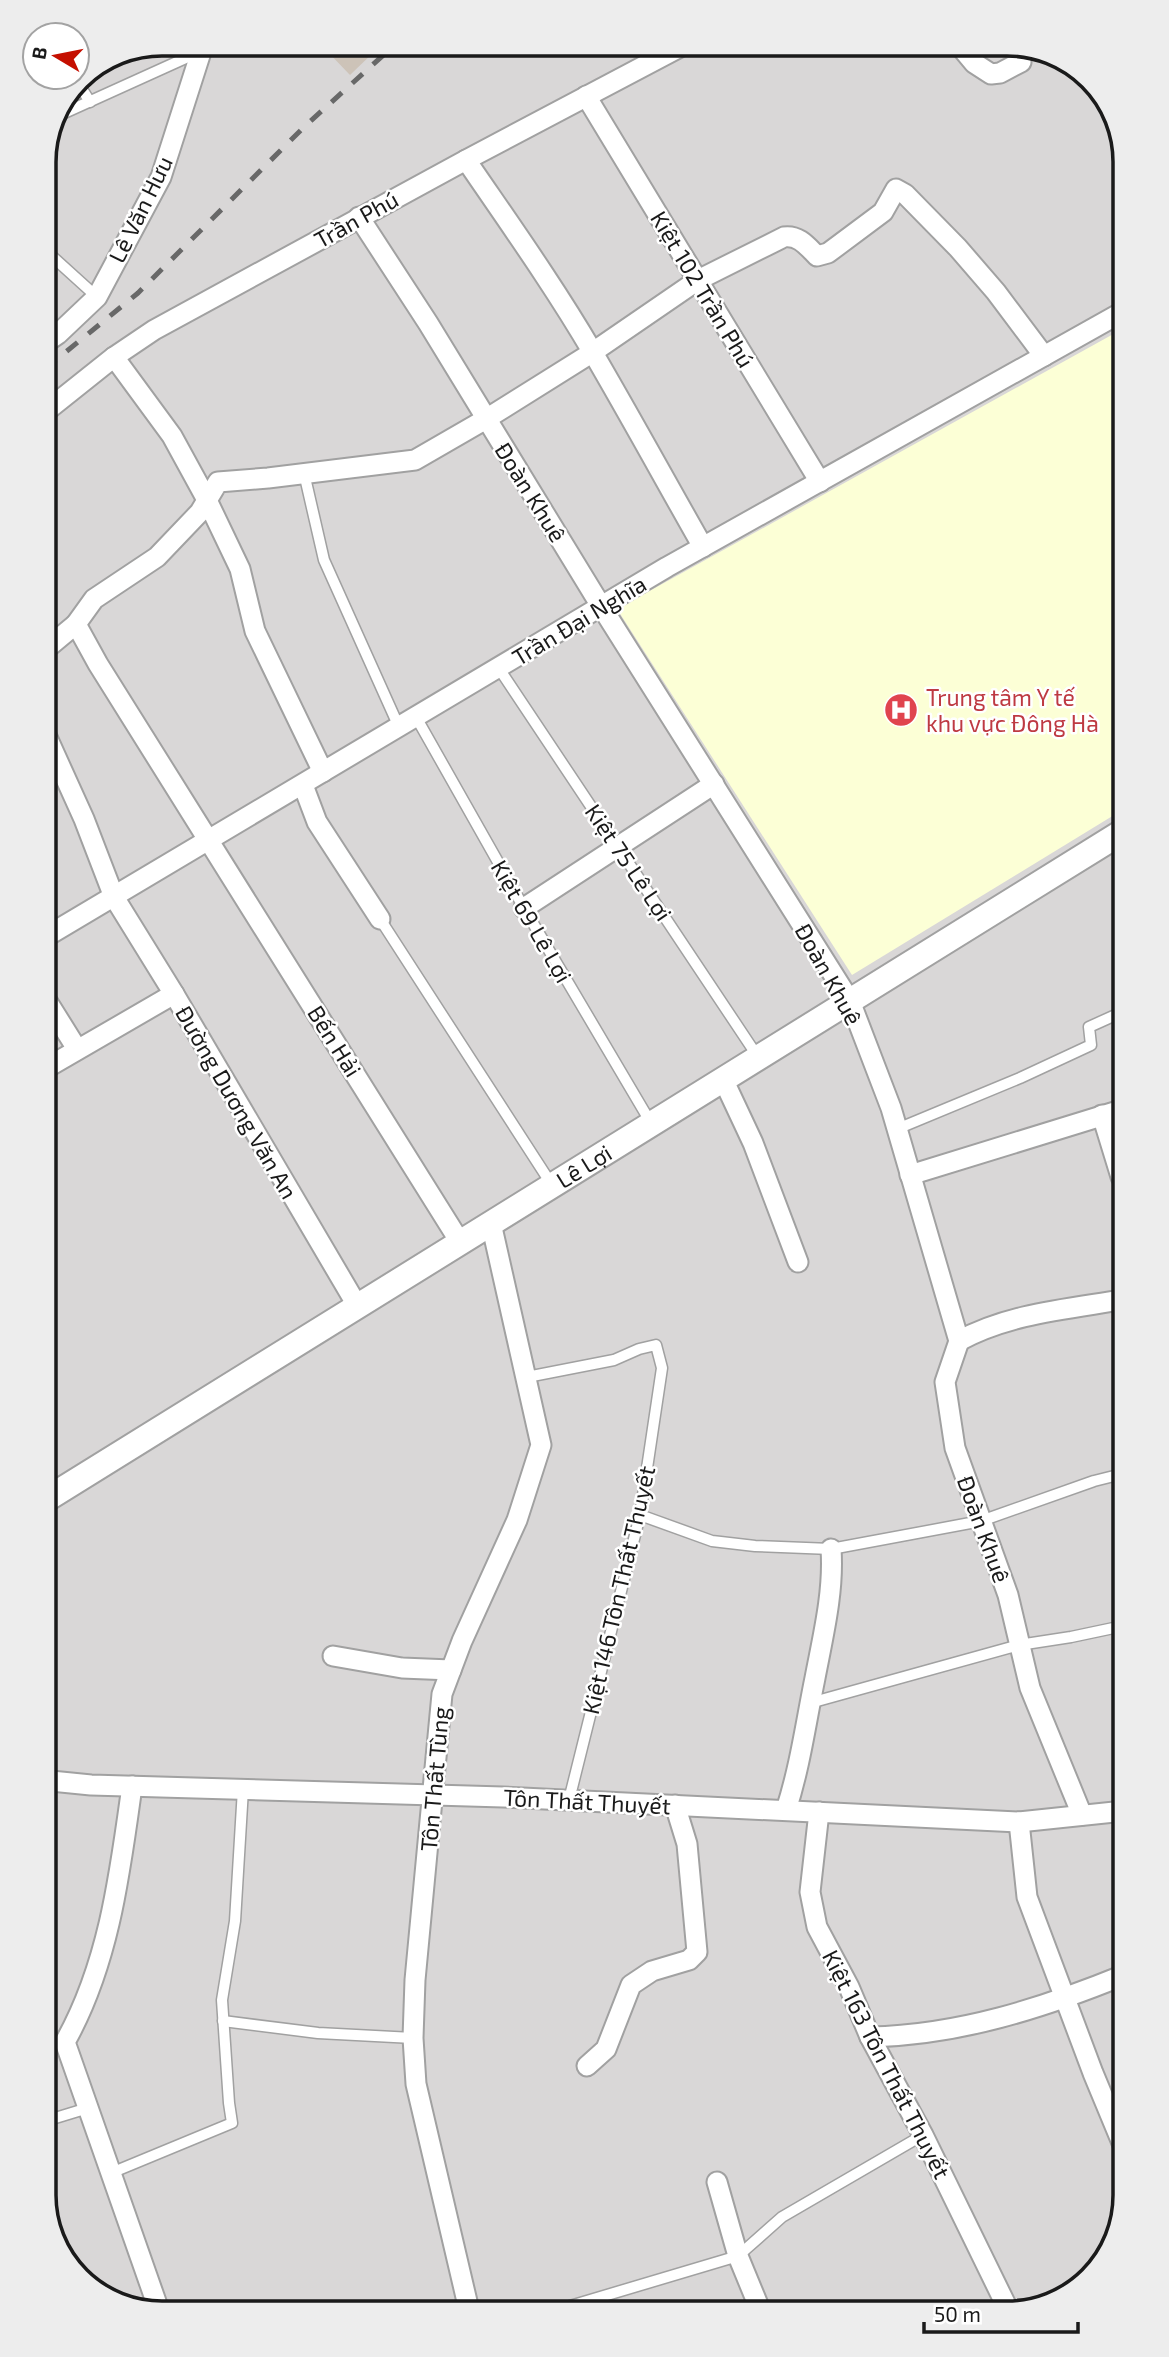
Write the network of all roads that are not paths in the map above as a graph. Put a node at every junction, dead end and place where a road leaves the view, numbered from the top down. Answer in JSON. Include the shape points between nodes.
{"nodes":[{"id":1,"x":191,"y":56,"type":"edge"},
{"id":2,"x":199,"y":56,"type":"edge"},
{"id":3,"x":663,"y":56,"type":"edge"},
{"id":4,"x":968,"y":56,"type":"edge"},
{"id":5,"x":1021,"y":61,"type":"dead end"},
{"id":6,"x":83,"y":91,"type":"edge"},
{"id":7,"x":586,"y":96,"type":"junction"},
{"id":8,"x":90,"y":102,"type":"junction"},
{"id":9,"x":70,"y":111,"type":"edge"},
{"id":10,"x":466,"y":160,"type":"junction"},
{"id":11,"x":359,"y":217,"type":"junction"},
{"id":12,"x":56,"y":260,"type":"edge"},
{"id":13,"x":698,"y":280,"type":"junction"},
{"id":14,"x":97,"y":297,"type":"junction"},
{"id":15,"x":1113,"y":317,"type":"edge"},
{"id":16,"x":56,"y":335,"type":"edge"},
{"id":17,"x":593,"y":352,"type":"junction"},
{"id":18,"x":1044,"y":356,"type":"junction"},
{"id":19,"x":114,"y":357,"type":"junction"},
{"id":20,"x":56,"y":403,"type":"edge"},
{"id":21,"x":486,"y":419,"type":"junction"},
{"id":22,"x":304,"y":473,"type":"junction"},
{"id":23,"x":820,"y":482,"type":"junction"},
{"id":24,"x":207,"y":500,"type":"junction"},
{"id":25,"x":703,"y":547,"type":"junction"},
{"id":26,"x":601,"y":606,"type":"junction"},
{"id":27,"x":76,"y":624,"type":"junction"},
{"id":28,"x":56,"y":641,"type":"edge"},
{"id":29,"x":498,"y":667,"type":"junction"},
{"id":30,"x":416,"y":717,"type":"junction"},
{"id":31,"x":399,"y":727,"type":"junction"},
{"id":32,"x":56,"y":757,"type":"edge"},
{"id":33,"x":323,"y":772,"type":"junction"},
{"id":34,"x":714,"y":784,"type":"junction"},
{"id":35,"x":303,"y":785,"type":"junction"},
{"id":36,"x":1113,"y":838,"type":"edge"},
{"id":37,"x":210,"y":840,"type":"junction"},
{"id":38,"x":619,"y":847,"type":"junction"},
{"id":39,"x":114,"y":897,"type":"junction"},
{"id":40,"x":524,"y":908,"type":"junction"},
{"id":41,"x":380,"y":919,"type":"joint"},
{"id":42,"x":56,"y":931,"type":"edge"},
{"id":43,"x":174,"y":994,"type":"junction"},
{"id":44,"x":850,"y":1001,"type":"junction"},
{"id":45,"x":56,"y":1015,"type":"edge"},
{"id":46,"x":1113,"y":1016,"type":"edge"},
{"id":47,"x":77,"y":1049,"type":"junction"},
{"id":48,"x":758,"y":1057,"type":"junction"},
{"id":49,"x":56,"y":1062,"type":"edge"},
{"id":50,"x":723,"y":1079,"type":"junction"},
{"id":51,"x":1112,"y":1113,"type":"edge"},
{"id":52,"x":652,"y":1124,"type":"junction"},
{"id":53,"x":897,"y":1129,"type":"junction"},
{"id":54,"x":910,"y":1175,"type":"junction"},
{"id":55,"x":552,"y":1185,"type":"junction"},
{"id":56,"x":491,"y":1223,"type":"junction"},
{"id":57,"x":460,"y":1242,"type":"junction"},
{"id":58,"x":798,"y":1262,"type":"dead end"},
{"id":59,"x":1113,"y":1301,"type":"edge"},
{"id":60,"x":358,"y":1307,"type":"junction"},
{"id":61,"x":959,"y":1341,"type":"junction"},
{"id":62,"x":527,"y":1377,"type":"junction"},
{"id":63,"x":1113,"y":1476,"type":"edge"},
{"id":64,"x":56,"y":1493,"type":"edge"},
{"id":65,"x":640,"y":1515,"type":"junction"},
{"id":66,"x":981,"y":1521,"type":"junction"},
{"id":67,"x":831,"y":1549,"type":"junction"},
{"id":68,"x":1113,"y":1628,"type":"edge"},
{"id":69,"x":1018,"y":1644,"type":"junction"},
{"id":70,"x":333,"y":1656,"type":"dead end"},
{"id":71,"x":451,"y":1670,"type":"junction"},
{"id":72,"x":810,"y":1703,"type":"junction"},
{"id":73,"x":56,"y":1781,"type":"edge"},
{"id":74,"x":132,"y":1786,"type":"junction"},
{"id":75,"x":243,"y":1789,"type":"junction"},
{"id":76,"x":433,"y":1794,"type":"junction"},
{"id":77,"x":569,"y":1800,"type":"junction"},
{"id":78,"x":675,"y":1805,"type":"junction"},
{"id":79,"x":786,"y":1810,"type":"junction"},
{"id":80,"x":819,"y":1812,"type":"junction"},
{"id":81,"x":1113,"y":1812,"type":"edge"},
{"id":82,"x":1083,"y":1815,"type":"junction"},
{"id":83,"x":1019,"y":1822,"type":"junction"},
{"id":84,"x":1113,"y":1979,"type":"edge"},
{"id":85,"x":1065,"y":1997,"type":"junction"},
{"id":86,"x":223,"y":2021,"type":"junction"},
{"id":87,"x":870,"y":2037,"type":"junction"},
{"id":88,"x":413,"y":2038,"type":"junction"},
{"id":89,"x":587,"y":2066,"type":"dead end"},
{"id":90,"x":88,"y":2108,"type":"junction"},
{"id":91,"x":56,"y":2118,"type":"edge"},
{"id":92,"x":1113,"y":2121,"type":"edge"},
{"id":93,"x":923,"y":2135,"type":"junction"},
{"id":94,"x":111,"y":2173,"type":"junction"},
{"id":95,"x":717,"y":2182,"type":"dead end"},
{"id":96,"x":738,"y":2256,"type":"junction"},
{"id":97,"x":156,"y":2301,"type":"edge"},
{"id":98,"x":467,"y":2301,"type":"edge"},
{"id":99,"x":587,"y":2301,"type":"edge"},
{"id":100,"x":757,"y":2301,"type":"edge"},
{"id":101,"x":1004,"y":2301,"type":"edge"}],
"edges":[{"from":1,"to":8,"type":"lane"},
{"from":2,"to":14,"type":"street","name":"Lê Văn Hưu","via":[[161,177]]},
{"from":3,"to":7,"type":"street","name":"Trần Phú"},
{"from":4,"to":5,"type":"street","via":[[991,74]]},
{"from":6,"to":8,"type":"lane"},
{"from":7,"to":10,"type":"street","name":"Trần Phú"},
{"from":7,"to":13,"type":"street","name":"Kiệt 102 Trần Phú"},
{"from":8,"to":9,"type":"lane"},
{"from":10,"to":11,"type":"street","name":"Trần Phú"},
{"from":10,"to":17,"type":"street"},
{"from":11,"to":19,"type":"street","name":"Trần Phú","via":[[154,330]]},
{"from":11,"to":21,"type":"street","name":"Đoàn Khuê"},
{"from":12,"to":14,"type":"lane"},
{"from":13,"to":17,"type":"street"},
{"from":13,"to":18,"type":"street","via":[[783,237],[799,238],[817,256],[828,253],[883,212],[896,189],[958,248]]},
{"from":13,"to":23,"type":"street","name":"Kiệt 102 Trần Phú"},
{"from":14,"to":16,"type":"street","name":"Lê Văn Hưu"},
{"from":15,"to":18,"type":"street","name":"Trần Đại Nghĩa"},
{"from":17,"to":21,"type":"street"},
{"from":17,"to":25,"type":"street"},
{"from":18,"to":23,"type":"street","name":"Trần Đại Nghĩa"},
{"from":19,"to":20,"type":"street","name":"Trần Phú"},
{"from":19,"to":24,"type":"street","via":[[172,436]]},
{"from":21,"to":22,"type":"street","via":[[415,460]]},
{"from":21,"to":26,"type":"street","name":"Đoàn Khuê"},
{"from":22,"to":24,"type":"street","via":[[218,482]]},
{"from":22,"to":31,"type":"lane","via":[[324,560]]},
{"from":23,"to":25,"type":"street","name":"Trần Đại Nghĩa"},
{"from":24,"to":27,"type":"street","via":[[157,557],[94,598]]},
{"from":24,"to":33,"type":"street","via":[[240,569],[255,631]]},
{"from":25,"to":26,"type":"street","name":"Trần Đại Nghĩa"},
{"from":26,"to":29,"type":"street","name":"Trần Đại Nghĩa"},
{"from":26,"to":34,"type":"street","name":"Đoàn Khuê"},
{"from":27,"to":28,"type":"street"},
{"from":27,"to":37,"type":"street","name":"Bến Hải"},
{"from":29,"to":30,"type":"street","name":"Trần Đại Nghĩa"},
{"from":29,"to":38,"type":"lane","name":"Kiệt 75 Lê Lợi"},
{"from":30,"to":31,"type":"street","name":"Trần Đại Nghĩa"},
{"from":30,"to":40,"type":"lane","name":"Kiệt 69 Lê Lợi"},
{"from":31,"to":33,"type":"street","name":"Trần Đại Nghĩa"},
{"from":32,"to":39,"type":"street","name":"Đường Dương Văn An"},
{"from":33,"to":35,"type":"street","name":"Trần Đại Nghĩa"},
{"from":34,"to":38,"type":"street"},
{"from":34,"to":44,"type":"street","name":"Đoàn Khuê"},
{"from":35,"to":37,"type":"street","name":"Trần Đại Nghĩa"},
{"from":35,"to":41,"type":"street","via":[[317,822]]},
{"from":36,"to":44,"type":"street","name":"Lê Lợi"},
{"from":37,"to":39,"type":"street","name":"Trần Đại Nghĩa"},
{"from":37,"to":57,"type":"street","name":"Bến Hải"},
{"from":38,"to":40,"type":"street"},
{"from":38,"to":48,"type":"lane","name":"Kiệt 75 Lê Lợi"},
{"from":39,"to":42,"type":"street","name":"Trần Đại Nghĩa"},
{"from":39,"to":43,"type":"street","name":"Đường Dương Văn An"},
{"from":40,"to":52,"type":"lane","name":"Kiệt 69 Lê Lợi"},
{"from":41,"to":55,"type":"lane"},
{"from":43,"to":47,"type":"street"},
{"from":43,"to":60,"type":"street","name":"Đường Dương Văn An"},
{"from":44,"to":48,"type":"street","name":"Lê Lợi"},
{"from":44,"to":53,"type":"street","name":"Đoàn Khuê"},
{"from":45,"to":47,"type":"street"},
{"from":46,"to":53,"type":"lane","via":[[1089,1027],[1091,1045]]},
{"from":47,"to":49,"type":"street"},
{"from":48,"to":50,"type":"street","name":"Lê Lợi"},
{"from":50,"to":52,"type":"street","name":"Lê Lợi"},
{"from":50,"to":58,"type":"street"},
{"from":51,"to":54,"type":"street"},
{"from":52,"to":55,"type":"street","name":"Lê Lợi"},
{"from":53,"to":54,"type":"street","name":"Đoàn Khuê"},
{"from":54,"to":61,"type":"street","name":"Đoàn Khuê"},
{"from":55,"to":56,"type":"street","name":"Lê Lợi"},
{"from":56,"to":57,"type":"street","name":"Lê Lợi"},
{"from":56,"to":62,"type":"street","name":"Tôn Thất Tùng"},
{"from":57,"to":60,"type":"street","name":"Lê Lợi"},
{"from":59,"to":61,"type":"street","via":[[1029,1316],[981,1329]]},
{"from":60,"to":64,"type":"street","name":"Lê Lợi"},
{"from":61,"to":66,"type":"street","name":"Đoàn Khuê","via":[[945,1382],[955,1448]]},
{"from":62,"to":65,"type":"lane","name":"Kiệt 146 Tôn Thất Thuyết","via":[[614,1360],[656,1345],[662,1368]]},
{"from":62,"to":71,"type":"street","name":"Tôn Thất Tùng","via":[[541,1445],[517,1520]]},
{"from":63,"to":66,"type":"lane"},
{"from":65,"to":67,"type":"lane","via":[[712,1541]]},
{"from":65,"to":77,"type":"lane","name":"Kiệt 146 Tôn Thất Thuyết"},
{"from":66,"to":67,"type":"lane"},
{"from":66,"to":69,"type":"street","name":"Đoàn Khuê","via":[[1008,1595]]},
{"from":67,"to":72,"type":"street","via":[[827,1611]]},
{"from":68,"to":69,"type":"lane"},
{"from":69,"to":72,"type":"lane"},
{"from":69,"to":82,"type":"street","name":"Đoàn Khuê","via":[[1030,1688]]},
{"from":70,"to":71,"type":"street","via":[[402,1668]]},
{"from":71,"to":76,"type":"street","name":"Tôn Thất Tùng","via":[[442,1695]]},
{"from":72,"to":79,"type":"street"},
{"from":73,"to":74,"type":"street","name":"Tôn Thất Thuyết"},
{"from":74,"to":75,"type":"street","name":"Tôn Thất Thuyết"},
{"from":74,"to":90,"type":"street","via":[[106,1938],[91,1987],[65,2042]]},
{"from":75,"to":76,"type":"street","name":"Tôn Thất Thuyết"},
{"from":75,"to":86,"type":"lane"},
{"from":76,"to":77,"type":"street","name":"Tôn Thất Thuyết"},
{"from":76,"to":88,"type":"street","name":"Tôn Thất Tùng"},
{"from":77,"to":78,"type":"street","name":"Tôn Thất Thuyết"},
{"from":78,"to":79,"type":"street","name":"Tôn Thất Thuyết"},
{"from":78,"to":89,"type":"street","via":[[687,1844],[697,1952],[689,1961],[652,1971],[631,1984],[606,2049]]},
{"from":79,"to":80,"type":"street","name":"Tôn Thất Thuyết"},
{"from":80,"to":83,"type":"street","name":"Tôn Thất Thuyết"},
{"from":80,"to":87,"type":"street","name":"Kiệt 163 Tôn Thất Thuyết","via":[[810,1892],[817,1927]]},
{"from":81,"to":82,"type":"street","name":"Tôn Thất Thuyết"},
{"from":82,"to":83,"type":"street","name":"Tôn Thất Thuyết"},
{"from":83,"to":85,"type":"street","via":[[1027,1897]]},
{"from":84,"to":85,"type":"street"},
{"from":85,"to":87,"type":"street","via":[[975,2024]]},
{"from":85,"to":92,"type":"street"},
{"from":86,"to":88,"type":"lane","via":[[317,2033]]},
{"from":86,"to":94,"type":"lane","via":[[232,2123]]},
{"from":87,"to":93,"type":"street","name":"Kiệt 163 Tôn Thất Thuyết"},
{"from":88,"to":98,"type":"street","name":"Tôn Thất Tùng","via":[[416,2084]]},
{"from":90,"to":91,"type":"lane"},
{"from":90,"to":94,"type":"street"},
{"from":93,"to":96,"type":"lane","via":[[782,2217]]},
{"from":93,"to":101,"type":"street","name":"Kiệt 163 Tôn Thất Thuyết"},
{"from":94,"to":97,"type":"street"},
{"from":95,"to":96,"type":"street"},
{"from":96,"to":99,"type":"lane"},
{"from":96,"to":100,"type":"street"}]}
